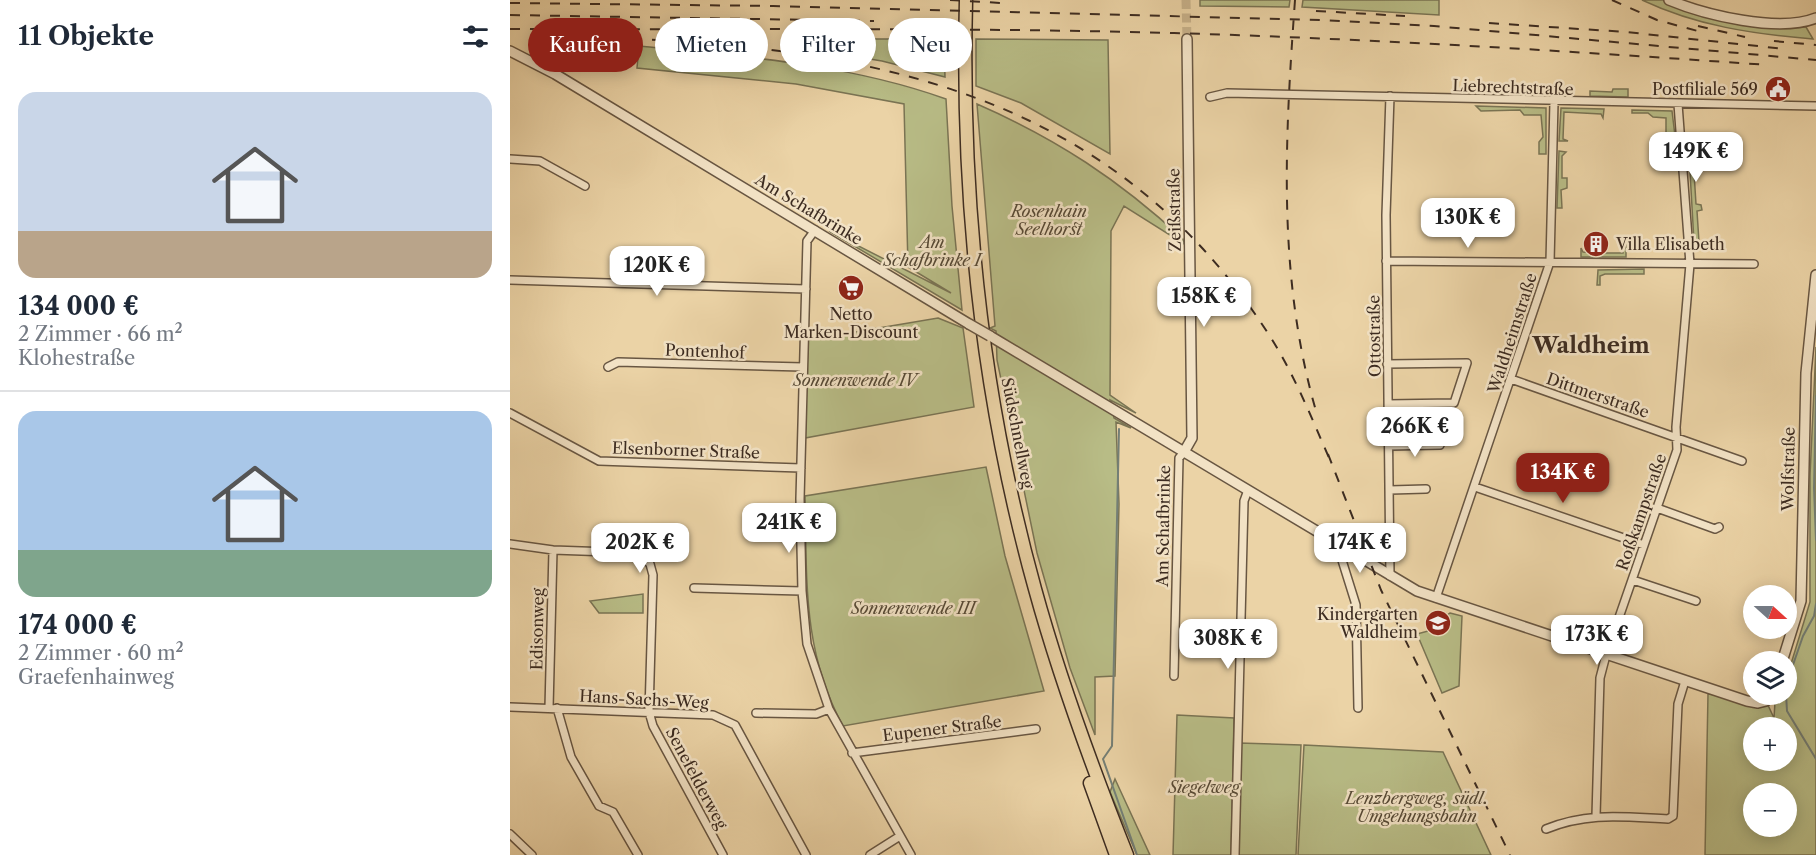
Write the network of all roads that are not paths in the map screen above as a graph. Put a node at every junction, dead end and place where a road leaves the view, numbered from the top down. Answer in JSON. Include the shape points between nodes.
{"nodes":[{"id":1,"x":959,"y":0,"type":"edge"},
{"id":2,"x":966,"y":0,"type":"edge"},
{"id":3,"x":1669,"y":0,"type":"edge"},
{"id":4,"x":1692,"y":5,"type":"edge"},
{"id":5,"x":1816,"y":18,"type":"edge"},
{"id":6,"x":1187,"y":39,"type":"tunnel mouth"},
{"id":7,"x":510,"y":51,"type":"edge"},
{"id":8,"x":1390,"y":96,"type":"junction"},
{"id":9,"x":1210,"y":97,"type":"dead end"},
{"id":10,"x":1554,"y":102,"type":"junction"},
{"id":11,"x":1678,"y":104,"type":"junction"},
{"id":12,"x":1816,"y":106,"type":"edge"},
{"id":13,"x":510,"y":159,"type":"edge"},
{"id":14,"x":585,"y":186,"type":"dead end"},
{"id":15,"x":815,"y":230,"type":"junction"},
{"id":16,"x":1386,"y":261,"type":"junction"},
{"id":17,"x":1550,"y":262,"type":"junction"},
{"id":18,"x":1690,"y":264,"type":"junction"},
{"id":19,"x":1754,"y":264,"type":"dead end"},
{"id":20,"x":1816,"y":275,"type":"edge"},
{"id":21,"x":510,"y":280,"type":"edge"},
{"id":22,"x":806,"y":289,"type":"junction"},
{"id":23,"x":1387,"y":364,"type":"junction"},
{"id":24,"x":608,"y":367,"type":"dead end"},
{"id":25,"x":803,"y":368,"type":"junction"},
{"id":26,"x":1511,"y":379,"type":"junction"},
{"id":27,"x":1388,"y":405,"type":"junction"},
{"id":28,"x":510,"y":413,"type":"edge"},
{"id":29,"x":1676,"y":436,"type":"junction"},
{"id":30,"x":1389,"y":446,"type":"junction"},
{"id":31,"x":1440,"y":446,"type":"dead end"},
{"id":32,"x":1184,"y":452,"type":"junction"},
{"id":33,"x":1742,"y":461,"type":"dead end"},
{"id":34,"x":801,"y":468,"type":"junction"},
{"id":35,"x":1475,"y":487,"type":"junction"},
{"id":36,"x":1426,"y":489,"type":"dead end"},
{"id":37,"x":1248,"y":490,"type":"junction"},
{"id":38,"x":1390,"y":490,"type":"junction"},
{"id":39,"x":1657,"y":508,"type":"junction"},
{"id":40,"x":1719,"y":527,"type":"dead end"},
{"id":41,"x":510,"y":544,"type":"edge"},
{"id":42,"x":1644,"y":545,"type":"junction"},
{"id":43,"x":1345,"y":549,"type":"junction"},
{"id":44,"x":553,"y":550,"type":"junction"},
{"id":45,"x":1390,"y":576,"type":"junction"},
{"id":46,"x":1633,"y":580,"type":"junction"},
{"id":47,"x":694,"y":588,"type":"dead end"},
{"id":48,"x":802,"y":591,"type":"junction"},
{"id":49,"x":1436,"y":598,"type":"junction"},
{"id":50,"x":1696,"y":601,"type":"dead end"},
{"id":51,"x":1785,"y":651,"type":"edge"},
{"id":52,"x":1606,"y":655,"type":"junction"},
{"id":53,"x":1174,"y":676,"type":"dead end"},
{"id":54,"x":1685,"y":681,"type":"junction"},
{"id":55,"x":1743,"y":700,"type":"edge"},
{"id":56,"x":510,"y":706,"type":"edge"},
{"id":57,"x":553,"y":708,"type":"junction"},
{"id":58,"x":1358,"y":708,"type":"dead end"},
{"id":59,"x":829,"y":710,"type":"junction"},
{"id":60,"x":649,"y":712,"type":"junction"},
{"id":61,"x":756,"y":713,"type":"dead end"},
{"id":62,"x":1036,"y":729,"type":"dead end"},
{"id":63,"x":852,"y":753,"type":"junction"},
{"id":64,"x":1596,"y":816,"type":"junction"},
{"id":65,"x":1546,"y":829,"type":"dead end"},
{"id":66,"x":510,"y":834,"type":"edge"},
{"id":67,"x":900,"y":836,"type":"junction"},
{"id":68,"x":532,"y":855,"type":"edge"},
{"id":69,"x":638,"y":855,"type":"edge"},
{"id":70,"x":723,"y":855,"type":"edge"},
{"id":71,"x":806,"y":855,"type":"edge"},
{"id":72,"x":870,"y":855,"type":"edge"},
{"id":73,"x":911,"y":855,"type":"edge"},
{"id":74,"x":1116,"y":855,"type":"edge"},
{"id":75,"x":1127,"y":855,"type":"edge"},
{"id":76,"x":1235,"y":855,"type":"edge"}],
"edges":[{"from":1,"to":74,"type":"highway","name":"Südschnellweg","via":[[962,189],[975,328],[992,429],[1011,524],[1050,664]]},
{"from":2,"to":75,"type":"highway","name":"Südschnellweg","via":[[966,128],[971,212],[998,429],[1032,577],[1060,673]]},
{"from":3,"to":4,"type":"street"},
{"from":4,"to":5,"type":"street","via":[[1722,17],[1766,22],[1808,22]]},
{"from":6,"to":32,"type":"street","name":"Zeißstraße","via":[[1192,438]]},
{"from":7,"to":15,"type":"street","name":"Am Schafbrinke"},
{"from":8,"to":9,"type":"street","name":"Liebrechtstraße","via":[[1227,93]]},
{"from":8,"to":10,"type":"street","name":"Liebrechtstraße"},
{"from":8,"to":16,"type":"street","name":"Ottostraße"},
{"from":10,"to":11,"type":"street","name":"Liebrechtstraße"},
{"from":10,"to":17,"type":"street","name":"Waldheimstraße"},
{"from":11,"to":12,"type":"street","name":"Liebrechtstraße"},
{"from":11,"to":18,"type":"street","name":"Roßkampstraße"},
{"from":13,"to":14,"type":"street","via":[[540,161]]},
{"from":15,"to":22,"type":"street","via":[[807,241]]},
{"from":15,"to":32,"type":"street","name":"Am Schafbrinke","bridge":true},
{"from":16,"to":17,"type":"street"},
{"from":16,"to":23,"type":"street","name":"Ottostraße"},
{"from":17,"to":18,"type":"street"},
{"from":17,"to":26,"type":"street","name":"Waldheimstraße"},
{"from":18,"to":19,"type":"street"},
{"from":18,"to":29,"type":"street","name":"Roßkampstraße"},
{"from":20,"to":51,"type":"street","name":"Wolfstraße","via":[[1806,373],[1801,601]]},
{"from":21,"to":22,"type":"street"},
{"from":22,"to":25,"type":"street"},
{"from":23,"to":27,"type":"street","name":"Ottostraße"},
{"from":23,"to":27,"type":"street","via":[[1467,363],[1454,403]]},
{"from":24,"to":25,"type":"street","name":"Pontenhof","via":[[618,362]]},
{"from":25,"to":34,"type":"street"},
{"from":26,"to":29,"type":"street","name":"Dittmerstraße"},
{"from":26,"to":35,"type":"street","name":"Waldheimstraße"},
{"from":27,"to":30,"type":"street","name":"Ottostraße"},
{"from":28,"to":34,"type":"street","name":"Elsenborner Straße","via":[[599,461]]},
{"from":29,"to":33,"type":"street","name":"Dittmerstraße"},
{"from":29,"to":39,"type":"street","name":"Roßkampstraße","via":[[1677,450]]},
{"from":30,"to":31,"type":"street"},
{"from":30,"to":38,"type":"street","name":"Ottostraße"},
{"from":32,"to":37,"type":"street","name":"Am Schafbrinke"},
{"from":32,"to":53,"type":"street","name":"Am Schafbrinke","via":[[1179,458]]},
{"from":34,"to":48,"type":"street"},
{"from":35,"to":42,"type":"street"},
{"from":35,"to":49,"type":"street","name":"Waldheimstraße"},
{"from":36,"to":38,"type":"street"},
{"from":37,"to":43,"type":"street","name":"Am Schafbrinke"},
{"from":37,"to":76,"type":"street","via":[[1244,501]]},
{"from":38,"to":45,"type":"street","name":"Ottostraße"},
{"from":39,"to":40,"type":"street","via":[[1714,529]]},
{"from":39,"to":42,"type":"street","name":"Roßkampstraße"},
{"from":41,"to":44,"type":"street"},
{"from":42,"to":46,"type":"street","name":"Roßkampstraße"},
{"from":43,"to":45,"type":"street","name":"Am Schafbrinke"},
{"from":43,"to":58,"type":"street","via":[[1341,558],[1356,605]]},
{"from":44,"to":57,"type":"street","name":"Edisonweg"},
{"from":44,"to":60,"type":"street","via":[[638,553],[650,564],[653,575]]},
{"from":45,"to":49,"type":"street","name":"Am Schafbrinke"},
{"from":46,"to":50,"type":"street"},
{"from":46,"to":52,"type":"street","name":"Roßkampstraße"},
{"from":47,"to":48,"type":"street"},
{"from":48,"to":59,"type":"street","via":[[807,644]]},
{"from":49,"to":52,"type":"street","name":"Am Schafbrinke"},
{"from":52,"to":54,"type":"street","name":"Am Schafbrinke"},
{"from":52,"to":64,"type":"street","name":"Roßkampstraße","via":[[1600,678]]},
{"from":54,"to":55,"type":"street","name":"Am Schafbrinke"},
{"from":54,"to":64,"type":"street","via":[[1678,704],[1675,813],[1668,819]]},
{"from":56,"to":57,"type":"street","name":"Hans-Sachs-Weg"},
{"from":57,"to":60,"type":"street","name":"Hans-Sachs-Weg"},
{"from":57,"to":69,"type":"street","name":"Edisonweg","via":[[571,757],[599,806],[613,812]]},
{"from":59,"to":61,"type":"street","via":[[816,714]]},
{"from":59,"to":63,"type":"street"},
{"from":60,"to":70,"type":"street","name":"Senefelderweg"},
{"from":60,"to":71,"type":"street","name":"Hans-Sachs-Weg","via":[[713,715],[735,725]]},
{"from":62,"to":63,"type":"street","name":"Eupener Straße"},
{"from":63,"to":67,"type":"street"},
{"from":64,"to":65,"type":"street","via":[[1570,819]]},
{"from":66,"to":68,"type":"street"},
{"from":67,"to":72,"type":"street"},
{"from":67,"to":73,"type":"street"}]}
